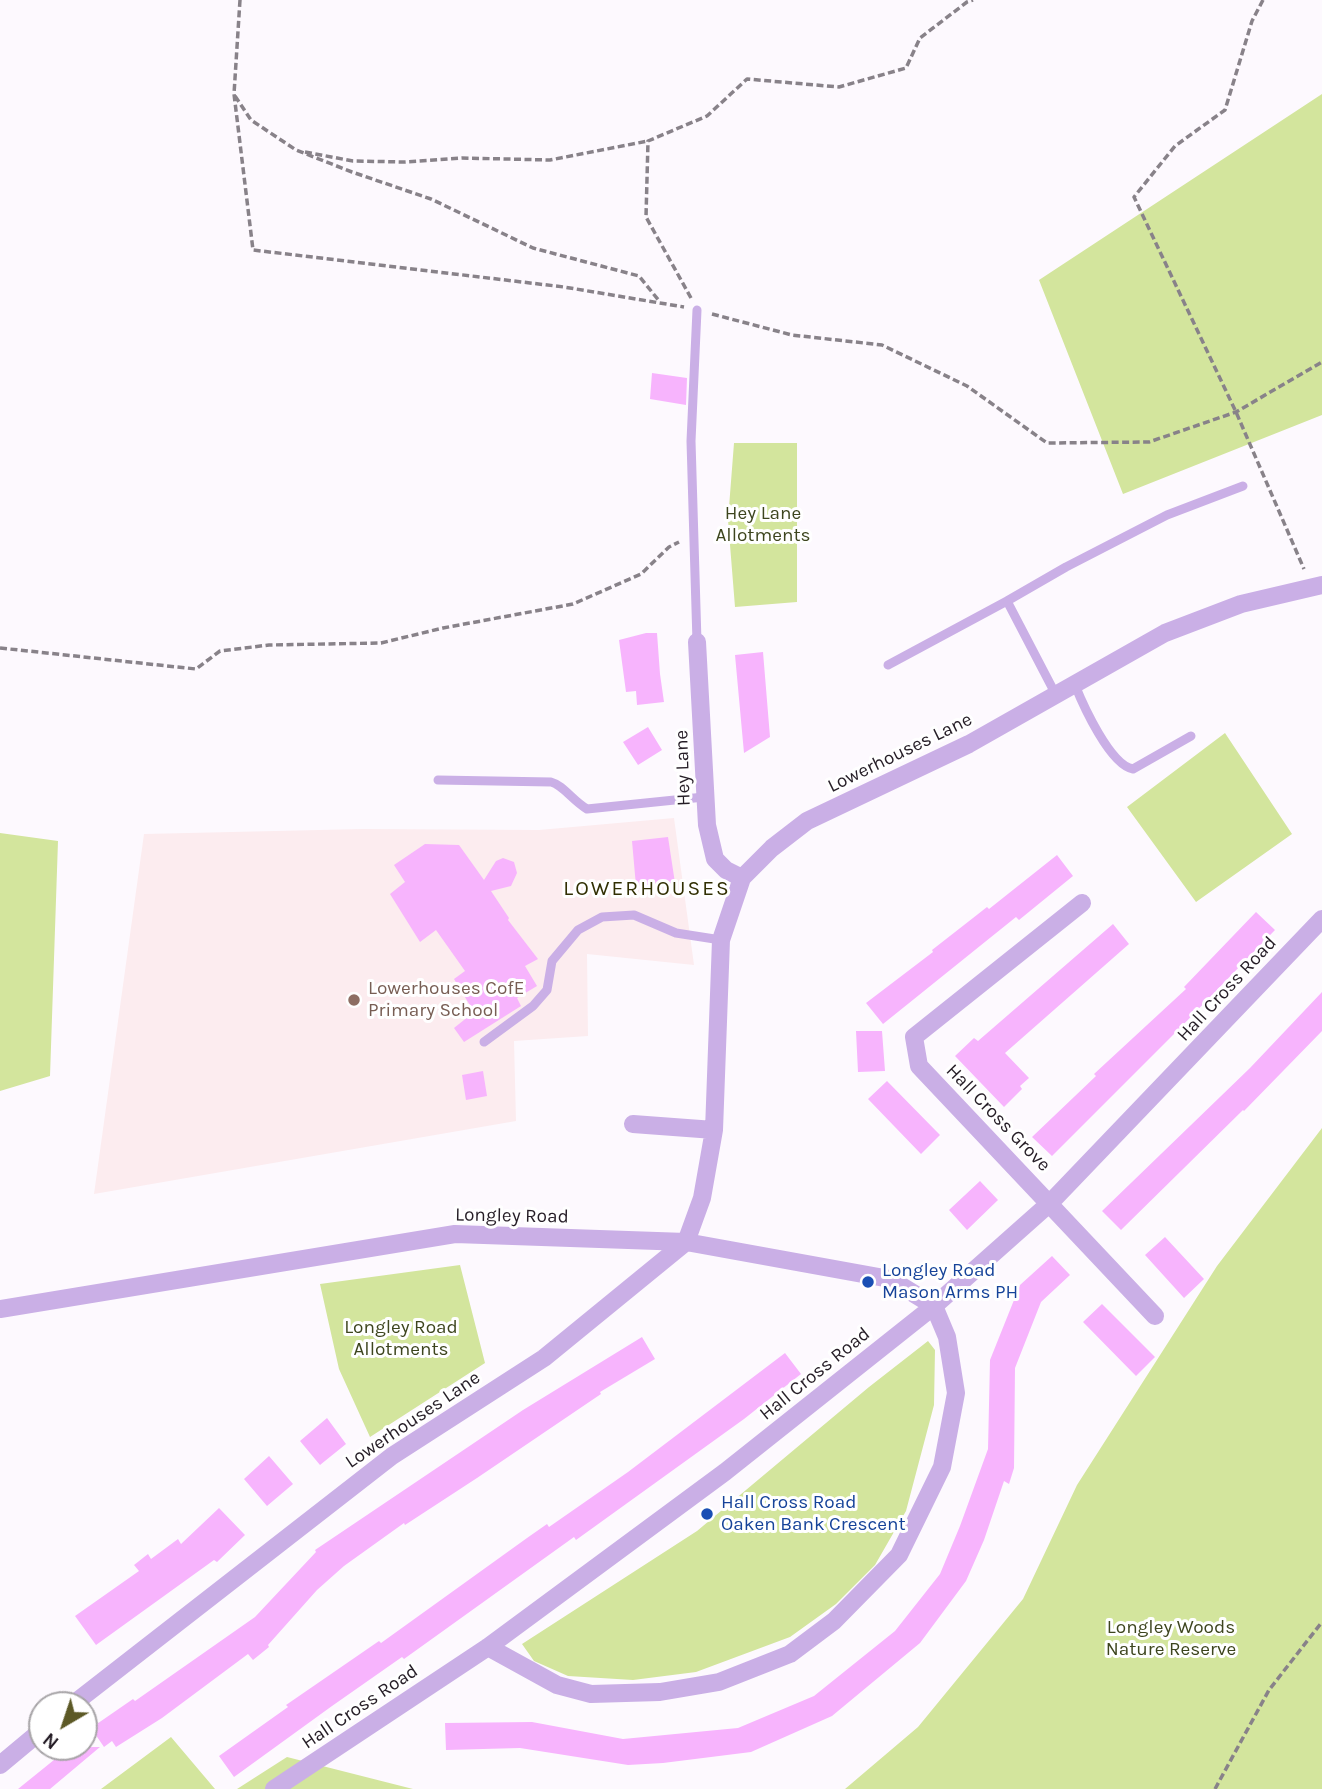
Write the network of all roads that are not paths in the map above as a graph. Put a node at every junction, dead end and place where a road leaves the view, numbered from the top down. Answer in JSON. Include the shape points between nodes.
{"nodes":[{"id":1,"x":697,"y":310,"type":"road end"},
{"id":2,"x":1243,"y":486,"type":"dead end"},
{"id":3,"x":1317,"y":586,"type":"edge"},
{"id":4,"x":1007,"y":601,"type":"junction"},
{"id":5,"x":697,"y":642,"type":"joint"},
{"id":6,"x":888,"y":665,"type":"dead end"},
{"id":7,"x":1075,"y":685,"type":"junction"},
{"id":8,"x":1056,"y":695,"type":"junction"},
{"id":9,"x":1191,"y":736,"type":"dead end"},
{"id":10,"x":438,"y":780,"type":"dead end"},
{"id":11,"x":704,"y":797,"type":"junction"},
{"id":12,"x":742,"y":878,"type":"junction"},
{"id":13,"x":1082,"y":903,"type":"dead end"},
{"id":14,"x":1322,"y":919,"type":"edge"},
{"id":15,"x":720,"y":940,"type":"junction"},
{"id":16,"x":484,"y":1042,"type":"dead end"},
{"id":17,"x":633,"y":1124,"type":"dead end"},
{"id":18,"x":714,"y":1130,"type":"junction"},
{"id":19,"x":1050,"y":1203,"type":"junction"},
{"id":20,"x":686,"y":1242,"type":"junction"},
{"id":21,"x":934,"y":1306,"type":"junction"},
{"id":22,"x":0,"y":1308,"type":"edge"},
{"id":23,"x":1155,"y":1316,"type":"dead end"},
{"id":24,"x":488,"y":1647,"type":"junction"},
{"id":25,"x":90,"y":1691,"type":"edge"},
{"id":26,"x":28,"y":1742,"type":"edge"},
{"id":27,"x":0,"y":1765,"type":"edge"},
{"id":28,"x":274,"y":1789,"type":"edge"}],
"edges":[{"from":1,"to":5,"type":"lane","via":[[691,441]]},
{"from":2,"to":4,"type":"lane","via":[[1167,515]]},
{"from":3,"to":7,"type":"street","name":"Lowerhouses Lane","via":[[1241,604],[1165,633]]},
{"from":4,"to":6,"type":"lane"},
{"from":4,"to":8,"type":"lane"},
{"from":5,"to":11,"type":"street","name":"Hey Lane"},
{"from":7,"to":8,"type":"street","name":"Lowerhouses Lane"},
{"from":7,"to":9,"type":"lane","via":[[1116,760],[1127,768],[1133,769]]},
{"from":8,"to":12,"type":"street","name":"Lowerhouses Lane","via":[[970,744],[807,821]]},
{"from":10,"to":11,"type":"lane","via":[[551,782],[587,809]]},
{"from":11,"to":12,"type":"street","name":"Hey Lane","via":[[715,859]]},
{"from":12,"to":15,"type":"street","name":"Lowerhouses Lane"},
{"from":13,"to":19,"type":"street","name":"Hall Cross Grove","via":[[914,1037],[919,1066]]},
{"from":14,"to":19,"type":"street","name":"Hall Cross Road"},
{"from":15,"to":16,"type":"lane","via":[[676,933],[634,915],[602,917],[578,930],[552,961],[547,990],[533,1006]]},
{"from":15,"to":18,"type":"street","name":"Lowerhouses Lane"},
{"from":17,"to":18,"type":"street"},
{"from":18,"to":20,"type":"street","name":"Lowerhouses Lane","via":[[702,1198]]},
{"from":19,"to":21,"type":"street","name":"Hall Cross Road"},
{"from":19,"to":23,"type":"street","name":"Hall Cross Grove"},
{"from":20,"to":21,"type":"street","name":"Longley Road","via":[[890,1279]]},
{"from":20,"to":22,"type":"street","name":"Longley Road","via":[[456,1234]]},
{"from":20,"to":25,"type":"street","name":"Lowerhouses Lane","via":[[544,1358],[392,1456]]},
{"from":21,"to":24,"type":"street","name":"Hall Cross Road","via":[[726,1472]]},
{"from":21,"to":24,"type":"street","via":[[947,1337],[956,1393],[942,1467],[899,1555],[834,1621],[790,1654],[719,1682],[660,1692],[591,1694],[557,1685]]},
{"from":24,"to":28,"type":"street","name":"Hall Cross Road"},
{"from":26,"to":27,"type":"street"}]}
